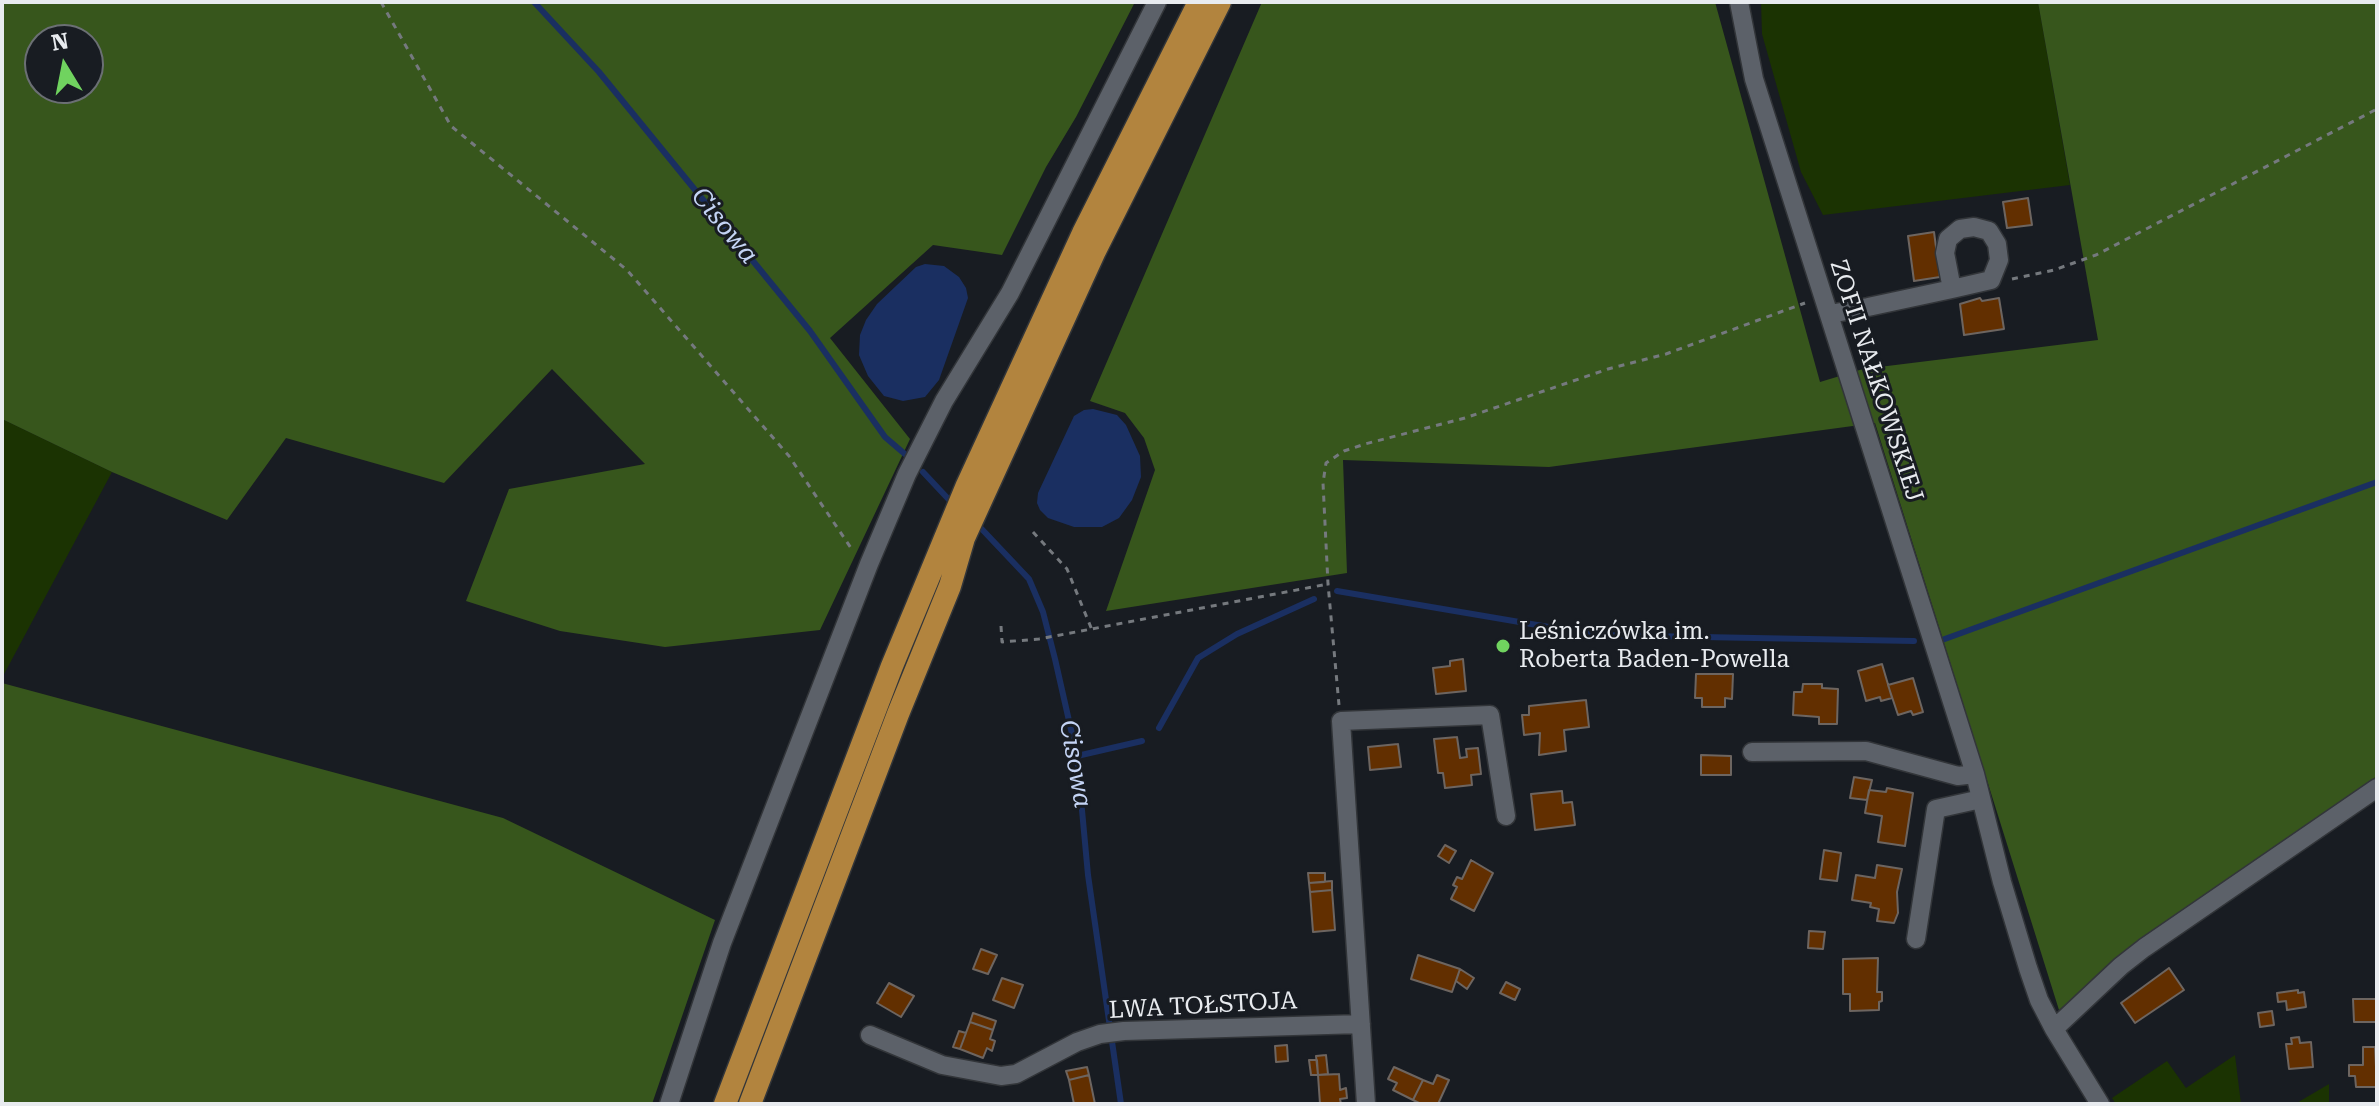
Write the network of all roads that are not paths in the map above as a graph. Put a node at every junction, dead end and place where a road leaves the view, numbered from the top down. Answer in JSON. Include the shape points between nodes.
{"nodes":[{"id":1,"x":1157,"y":2,"type":"edge"},
{"id":2,"x":1199,"y":2,"type":"edge"},
{"id":3,"x":1220,"y":2,"type":"edge"},
{"id":4,"x":1739,"y":2,"type":"edge"},
{"id":5,"x":1952,"y":289,"type":"junction"},
{"id":6,"x":1830,"y":314,"type":"junction"},
{"id":7,"x":974,"y":491,"type":"junction"},
{"id":8,"x":957,"y":531,"type":"junction"},
{"id":9,"x":1752,"y":752,"type":"dead end"},
{"id":10,"x":1975,"y":774,"type":"junction"},
{"id":11,"x":2377,"y":788,"type":"edge"},
{"id":12,"x":1981,"y":799,"type":"junction"},
{"id":13,"x":1506,"y":816,"type":"dead end"},
{"id":14,"x":1916,"y":939,"type":"dead end"},
{"id":15,"x":1361,"y":1024,"type":"junction"},
{"id":16,"x":2054,"y":1029,"type":"junction"},
{"id":17,"x":870,"y":1035,"type":"dead end"},
{"id":18,"x":669,"y":1104,"type":"edge"},
{"id":19,"x":725,"y":1104,"type":"edge"},
{"id":20,"x":750,"y":1104,"type":"edge"},
{"id":21,"x":1366,"y":1104,"type":"edge"},
{"id":22,"x":2100,"y":1104,"type":"edge"}],
"edges":[{"from":1,"to":18,"type":"street","via":[[1010,293],[907,474],[722,943]]},
{"from":2,"to":7,"type":"main road","via":[[1077,245]]},
{"from":3,"to":7,"type":"main road"},
{"from":4,"to":6,"type":"street","name":"ZOFII NAŁKOWSKIEJ","via":[[1754,79]]},
{"from":5,"to":5,"type":"street","via":[[1945,253],[1948,239],[1960,229],[1989,231],[1999,260],[1991,280]]},
{"from":5,"to":6,"type":"street"},
{"from":6,"to":10,"type":"street","name":"ZOFII NAŁKOWSKIEJ"},
{"from":7,"to":8,"type":"main road"},
{"from":8,"to":19,"type":"main road","via":[[859,749]]},
{"from":8,"to":20,"type":"main road","via":[[950,586]]},
{"from":9,"to":10,"type":"street","via":[[1866,751],[1958,776]]},
{"from":10,"to":12,"type":"street","name":"ZOFII NAŁKOWSKIEJ"},
{"from":11,"to":16,"type":"street","via":[[2144,948]]},
{"from":12,"to":14,"type":"street","via":[[1936,809]]},
{"from":12,"to":16,"type":"street","name":"ZOFII NAŁKOWSKIEJ","via":[[2028,968]]},
{"from":13,"to":15,"type":"street","via":[[1490,715],[1341,721]]},
{"from":15,"to":17,"type":"street","name":"LWA TOŁSTOJA","via":[[1100,1034],[1016,1074],[1001,1076],[942,1065]]},
{"from":15,"to":21,"type":"street"},
{"from":16,"to":22,"type":"street","name":"ZOFII NAŁKOWSKIEJ"}]}
